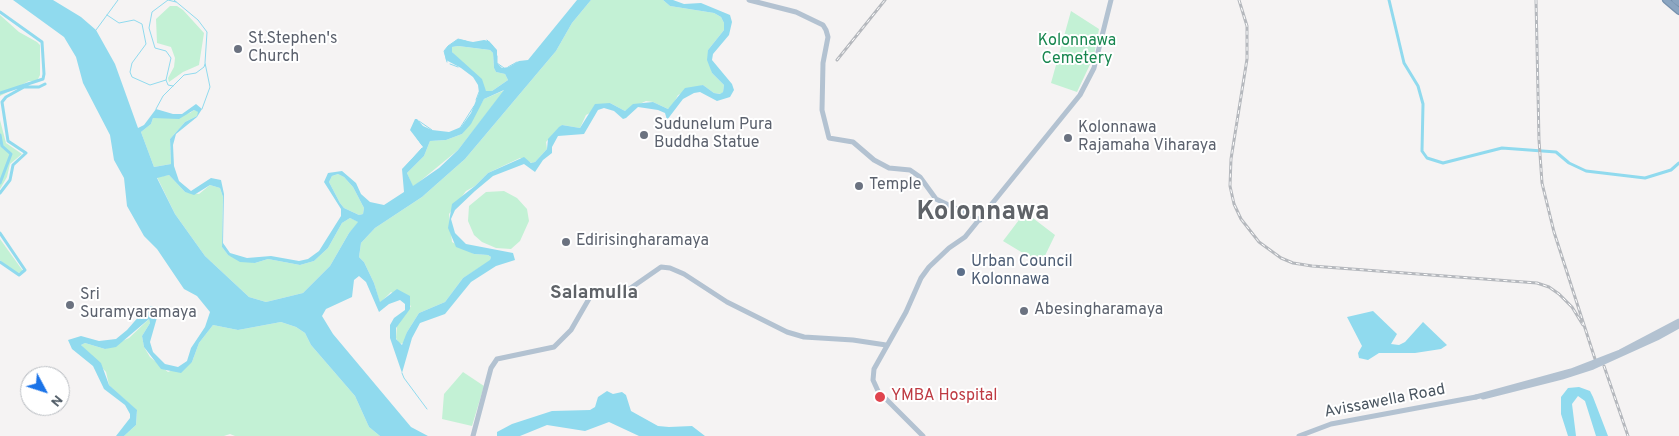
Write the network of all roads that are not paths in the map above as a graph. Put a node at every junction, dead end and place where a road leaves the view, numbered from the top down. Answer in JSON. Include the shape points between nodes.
{"nodes":[{"id":1,"x":749,"y":0,"type":"edge"},
{"id":2,"x":1111,"y":0,"type":"edge"},
{"id":3,"x":1666,"y":0,"type":"edge"},
{"id":4,"x":1675,"y":0,"type":"edge"},
{"id":5,"x":1679,"y":3,"type":"edge"},
{"id":6,"x":1679,"y":11,"type":"edge"},
{"id":7,"x":980,"y":220,"type":"junction"},
{"id":8,"x":1679,"y":321,"type":"edge"},
{"id":9,"x":1679,"y":326,"type":"edge"},
{"id":10,"x":874,"y":344,"type":"junction"},
{"id":11,"x":886,"y":345,"type":"junction"},
{"id":12,"x":882,"y":352,"type":"junction"},
{"id":13,"x":1476,"y":397,"type":"junction"},
{"id":14,"x":473,"y":436,"type":"edge"},
{"id":15,"x":923,"y":436,"type":"edge"},
{"id":16,"x":1299,"y":436,"type":"edge"}],
"edges":[{"from":1,"to":7,"type":"main road","via":[[796,12],[826,30],[822,110],[829,138],[853,142],[888,168],[910,170],[917,174],[936,199]]},
{"from":2,"to":7,"type":"main road","via":[[1088,81]]},
{"from":3,"to":6,"type":"highway"},
{"from":4,"to":5,"type":"highway"},
{"from":7,"to":11,"type":"main road","via":[[966,237],[929,267]]},
{"from":8,"to":13,"type":"main road","bridge":true,"via":[[1620,352],[1571,371]]},
{"from":9,"to":13,"type":"main road","bridge":true,"via":[[1593,367],[1490,396]]},
{"from":10,"to":11,"type":"main road"},
{"from":10,"to":12,"type":"main road"},
{"from":10,"to":14,"type":"main road","via":[[804,337],[788,332],[727,302],[684,274],[661,267],[625,292],[590,297],[571,330],[554,347],[498,359],[491,368]]},
{"from":11,"to":12,"type":"main road"},
{"from":12,"to":15,"type":"main road","via":[[872,375],[878,391]]},
{"from":13,"to":16,"type":"main road","name":"Avissawella Road","via":[[1331,424]]}]}
